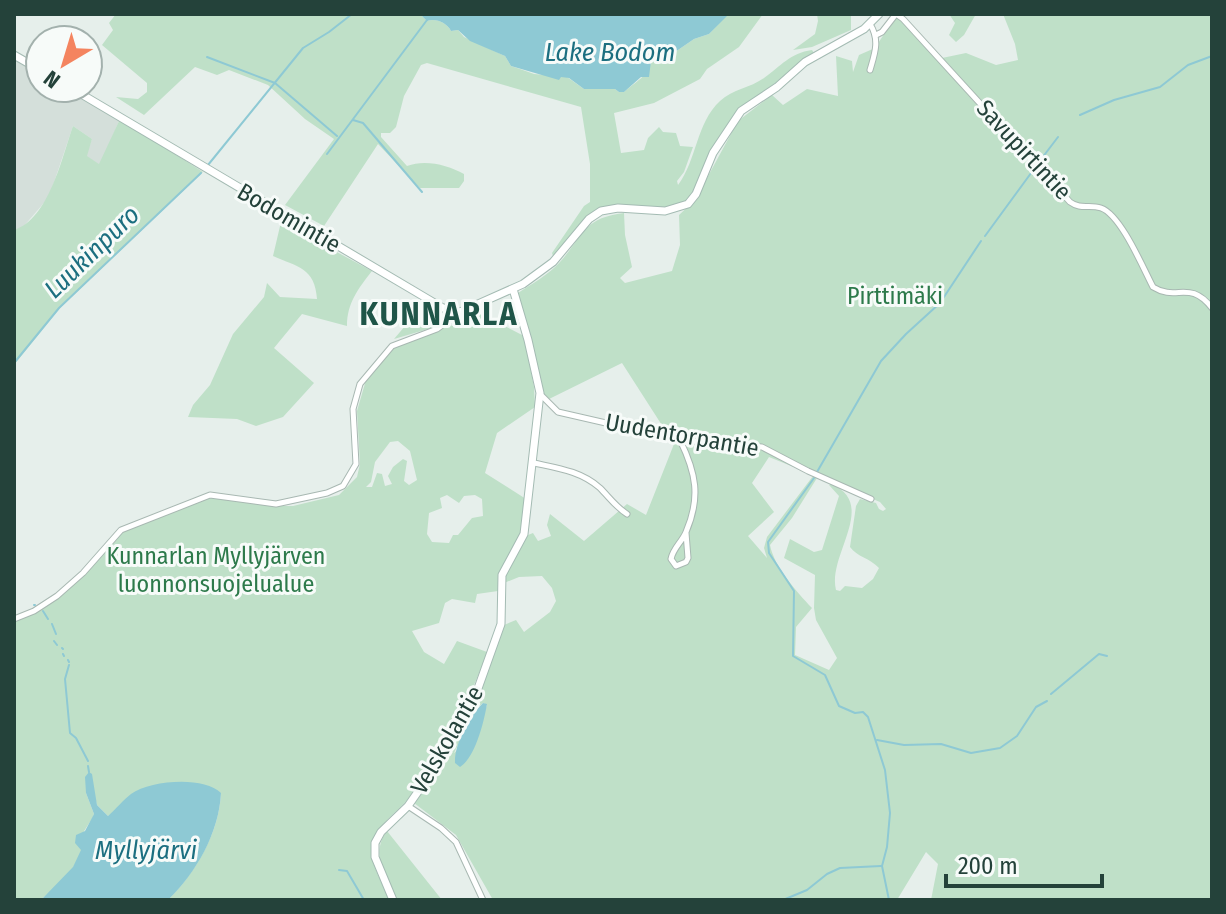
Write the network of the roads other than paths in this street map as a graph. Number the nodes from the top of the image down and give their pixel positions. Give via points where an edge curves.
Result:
1 (879, 14) edge
2 (896, 14) edge
3 (870, 24) junction
4 (876, 35) junction
5 (870, 70) dead end
6 (98, 104) edge
7 (513, 289) junction
8 (1212, 308) edge
9 (460, 312) junction
10 (540, 393) junction
11 (680, 440) junction
12 (534, 463) junction
13 (871, 499) dead end
14 (627, 514) dead end
15 (686, 533) junction
16 (14, 619) edge
17 (408, 806) junction
18 (393, 900) edge
19 (483, 900) edge

1 - 3 main road
2 - 4 street, Savupirtintie
2 - 8 street, Savupirtintie via 1070,202 1109,213 1153,287 1192,292
3 - 4 street
3 - 7 main road via 805,62 741,111 688,204 665,211 601,211 553,262
4 - 5 street
6 - 9 main road, Bodomintie via 443,308
7 - 9 main road
7 - 10 main road, Velskolantie
9 - 16 street via 437,329 398,341 360,384 353,409 356,464 343,486 276,504 210,495 121,530 57,596
10 - 11 street, Uudentorpantie via 558,412
10 - 12 main road, Velskolantie
11 - 13 street, Uudentorpantie via 762,447
11 - 15 street via 697,490
12 - 14 street via 578,474
12 - 17 main road, Velskolantie via 524,534 502,575 501,624 480,684
15 - 15 street via 688,558 676,566 672,552
17 - 18 main road, Velskolantie via 375,843 375,857
17 - 19 street via 456,842

